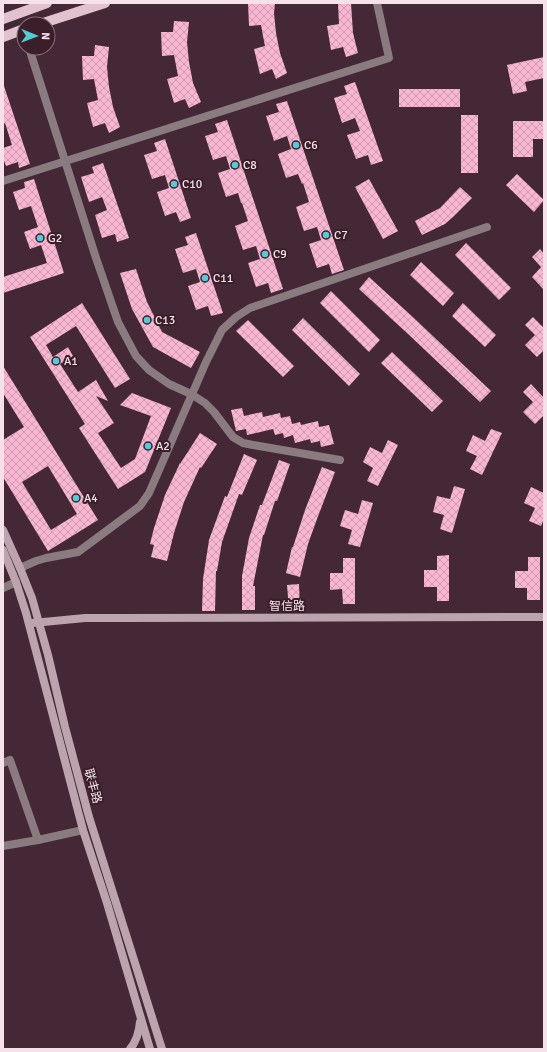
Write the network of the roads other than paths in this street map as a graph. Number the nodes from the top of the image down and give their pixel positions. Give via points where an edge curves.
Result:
1 (47, 3) edge
2 (105, 3) edge
3 (377, 3) edge
4 (3, 19) edge
5 (56, 19) edge
6 (16, 33) edge
7 (3, 37) edge
8 (32, 56) edge
9 (65, 161) junction
10 (3, 181) edge
11 (487, 227) dead end
12 (192, 394) junction
13 (340, 460) dead end
14 (3, 530) edge
15 (3, 550) edge
16 (20, 568) junction
17 (16, 582) junction
18 (3, 588) edge
19 (544, 618) edge
20 (544, 622) edge
21 (39, 625) junction
22 (30, 626) junction
23 (3, 763) edge
24 (83, 830) junction
25 (38, 840) junction
26 (3, 846) edge
27 (139, 1011) junction
28 (162, 1047) edge
29 (130, 1049) edge
30 (150, 1049) edge

1 - 4 main road
2 - 5 main road
3 - 9 street via 389,58
6 - 7 main road
8 - 9 street
9 - 10 street
9 - 12 street via 118,322 136,356 149,370 169,384
11 - 12 street via 250,308 222,330
12 - 13 street via 214,412 233,437 243,443
12 - 16 street via 149,493 140,506 78,552 46,558
14 - 16 main road, 联丰路
15 - 17 main road, 联丰路
16 - 21 main road, 联丰路
17 - 18 street
17 - 22 main road, 联丰路
19 - 21 main road, 智信路 via 85,618
20 - 21 main road, 智信路 via 117,622
21 - 22 main road, 智信路
21 - 28 main road, 联丰路 via 89,817
22 - 24 main road, 联丰路
23 - 25 street via 10,760
24 - 25 street
24 - 27 main road, 联丰路
25 - 26 street
27 - 29 main road via 138,1033
27 - 30 main road, 联丰路

